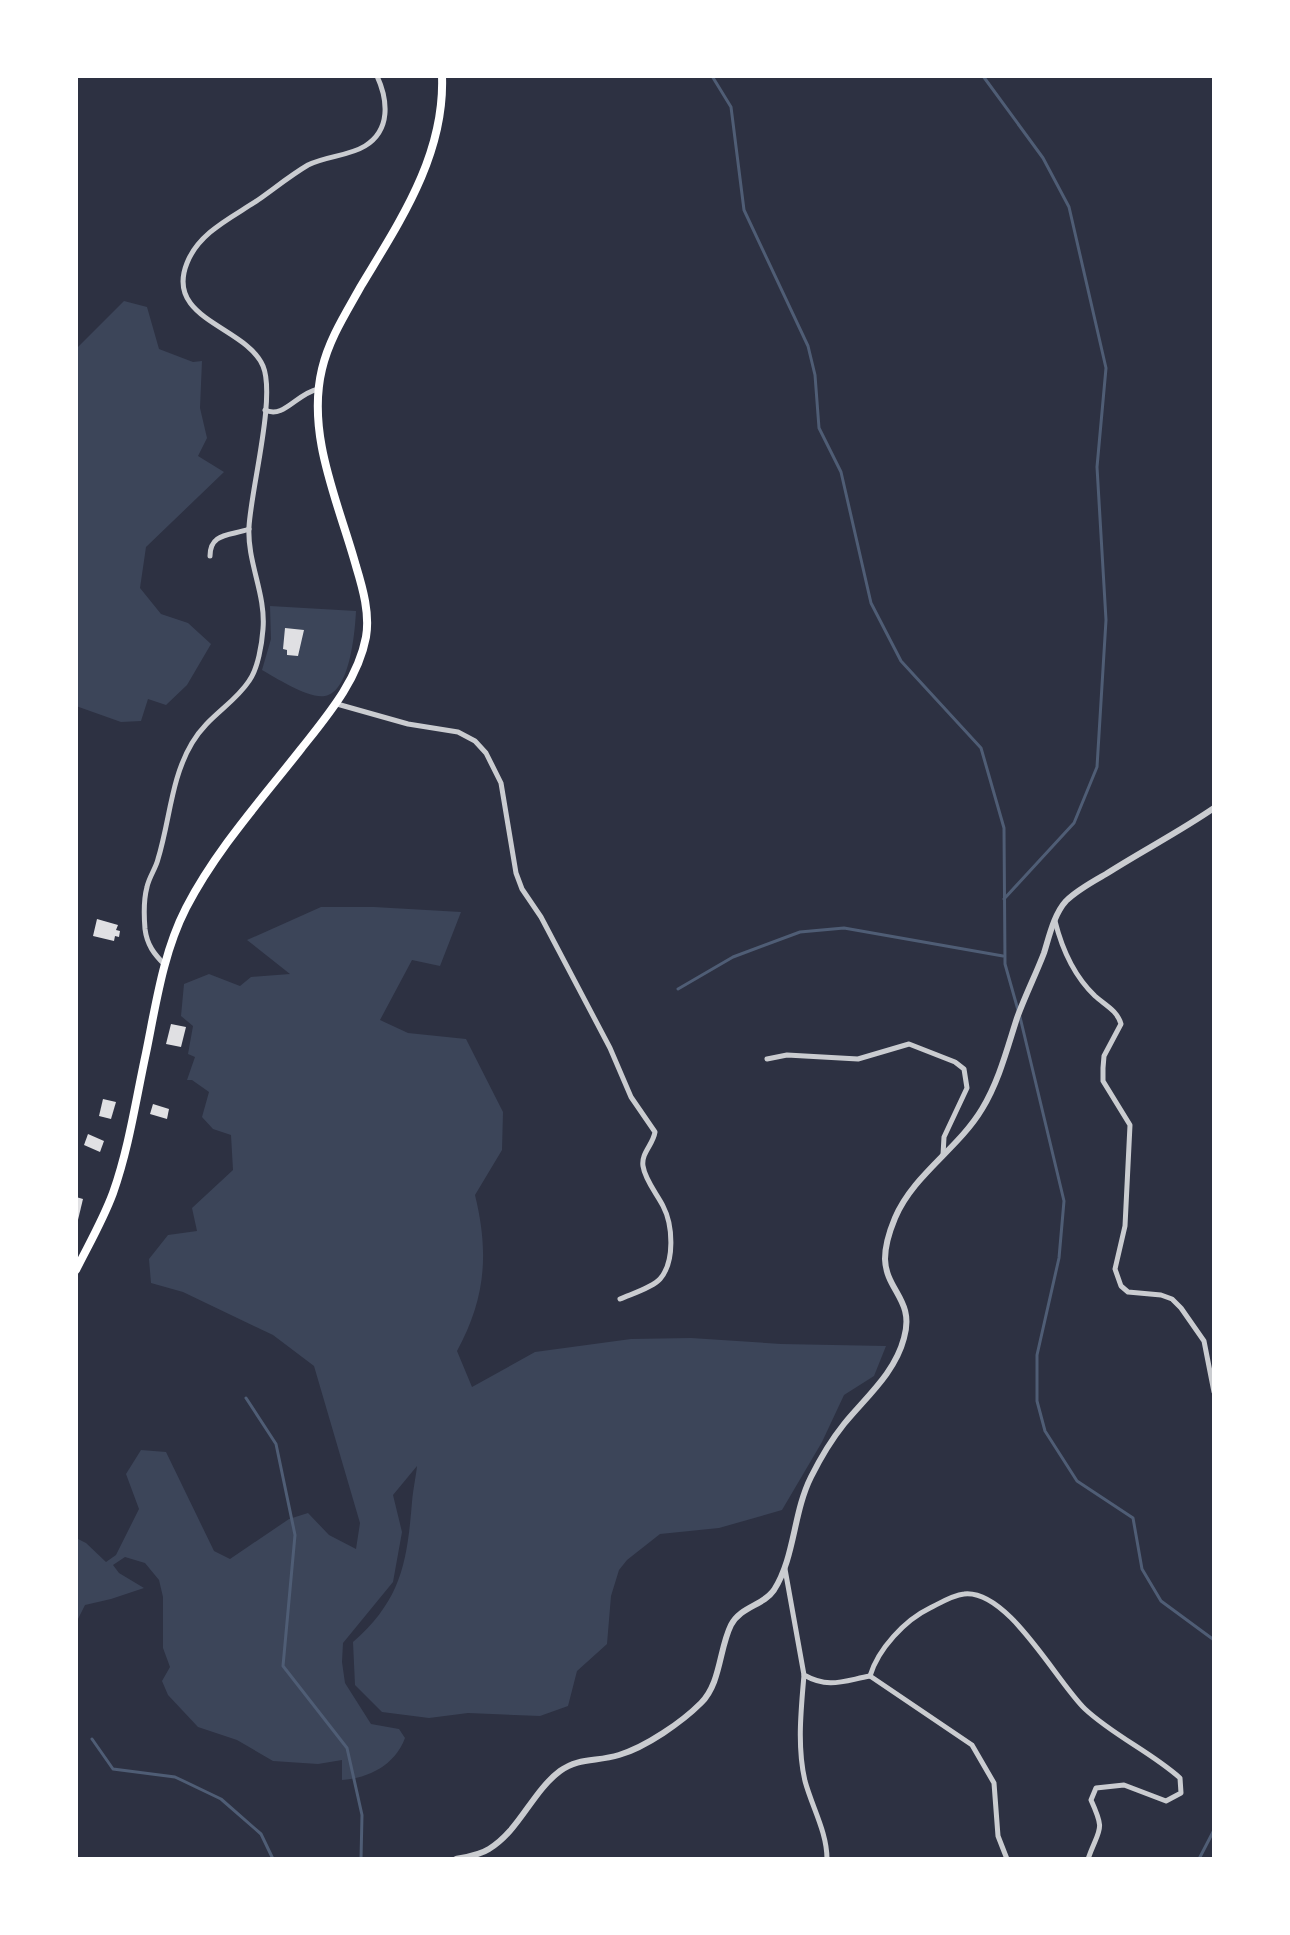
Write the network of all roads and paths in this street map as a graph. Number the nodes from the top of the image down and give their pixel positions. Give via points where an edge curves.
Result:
1 (377, 76) edge
2 (442, 76) edge
3 (318, 389) junction
4 (265, 410) junction
5 (249, 529) junction
6 (210, 556) dead end
7 (337, 704) junction
8 (1214, 808) edge
9 (1055, 921) junction
10 (165, 965) junction
11 (767, 1059) dead end
12 (942, 1156) junction
13 (76, 1270) edge
14 (620, 1299) dead end
15 (1214, 1392) edge
16 (784, 1568) junction
17 (804, 1675) junction
18 (870, 1676) junction
19 (456, 1859) edge
20 (827, 1859) edge
21 (1007, 1859) edge
22 (1088, 1859) edge

1 - 4 street via 386,115 376,136 364,147 309,165 214,229 185,266 183,285 190,303 260,360 266,378
2 - 3 main road via 441,112 429,160 334,334
3 - 4 street via 276,414
3 - 7 main road via 323,453 367,618 362,654
4 - 5 street
5 - 6 street via 218,537
5 - 10 street via 264,628 253,675 191,744 171,796 146,888 150,949
7 - 10 main road via 208,870 183,913
7 - 14 street via 458,732 475,741 494,765 522,889 610,1048 631,1097 655,1132 643,1155 643,1168 666,1210 669,1259 659,1280
8 - 9 street via 1079,890 1063,904
9 - 12 street via 996,1082 982,1111
9 - 15 street via 1063,952 1121,1024 1103,1068 1103,1081 1130,1125 1117,1279 1128,1292 1161,1295 1181,1308 1204,1341
10 - 13 main road via 119,1174
11 - 12 street via 858,1059 909,1044 955,1062 964,1069 967,1088 944,1137
12 - 16 street via 913,1187 888,1238 885,1260 907,1311 903,1343 888,1373 841,1428 811,1477
16 - 17 street
16 - 19 street via 772,1594 740,1612 732,1624 703,1702 651,1741 618,1756 573,1762 556,1774 503,1838 487,1851
17 - 18 street via 828,1685
17 - 20 street via 804,1778
18 - 21 street via 972,1745 994,1783 998,1836
18 - 22 street via 892,1639 920,1613 961,1593 992,1602 1013,1620 1084,1708 1182,1784 1180,1795 1166,1801 1124,1785 1096,1788 1091,1800 1101,1829

